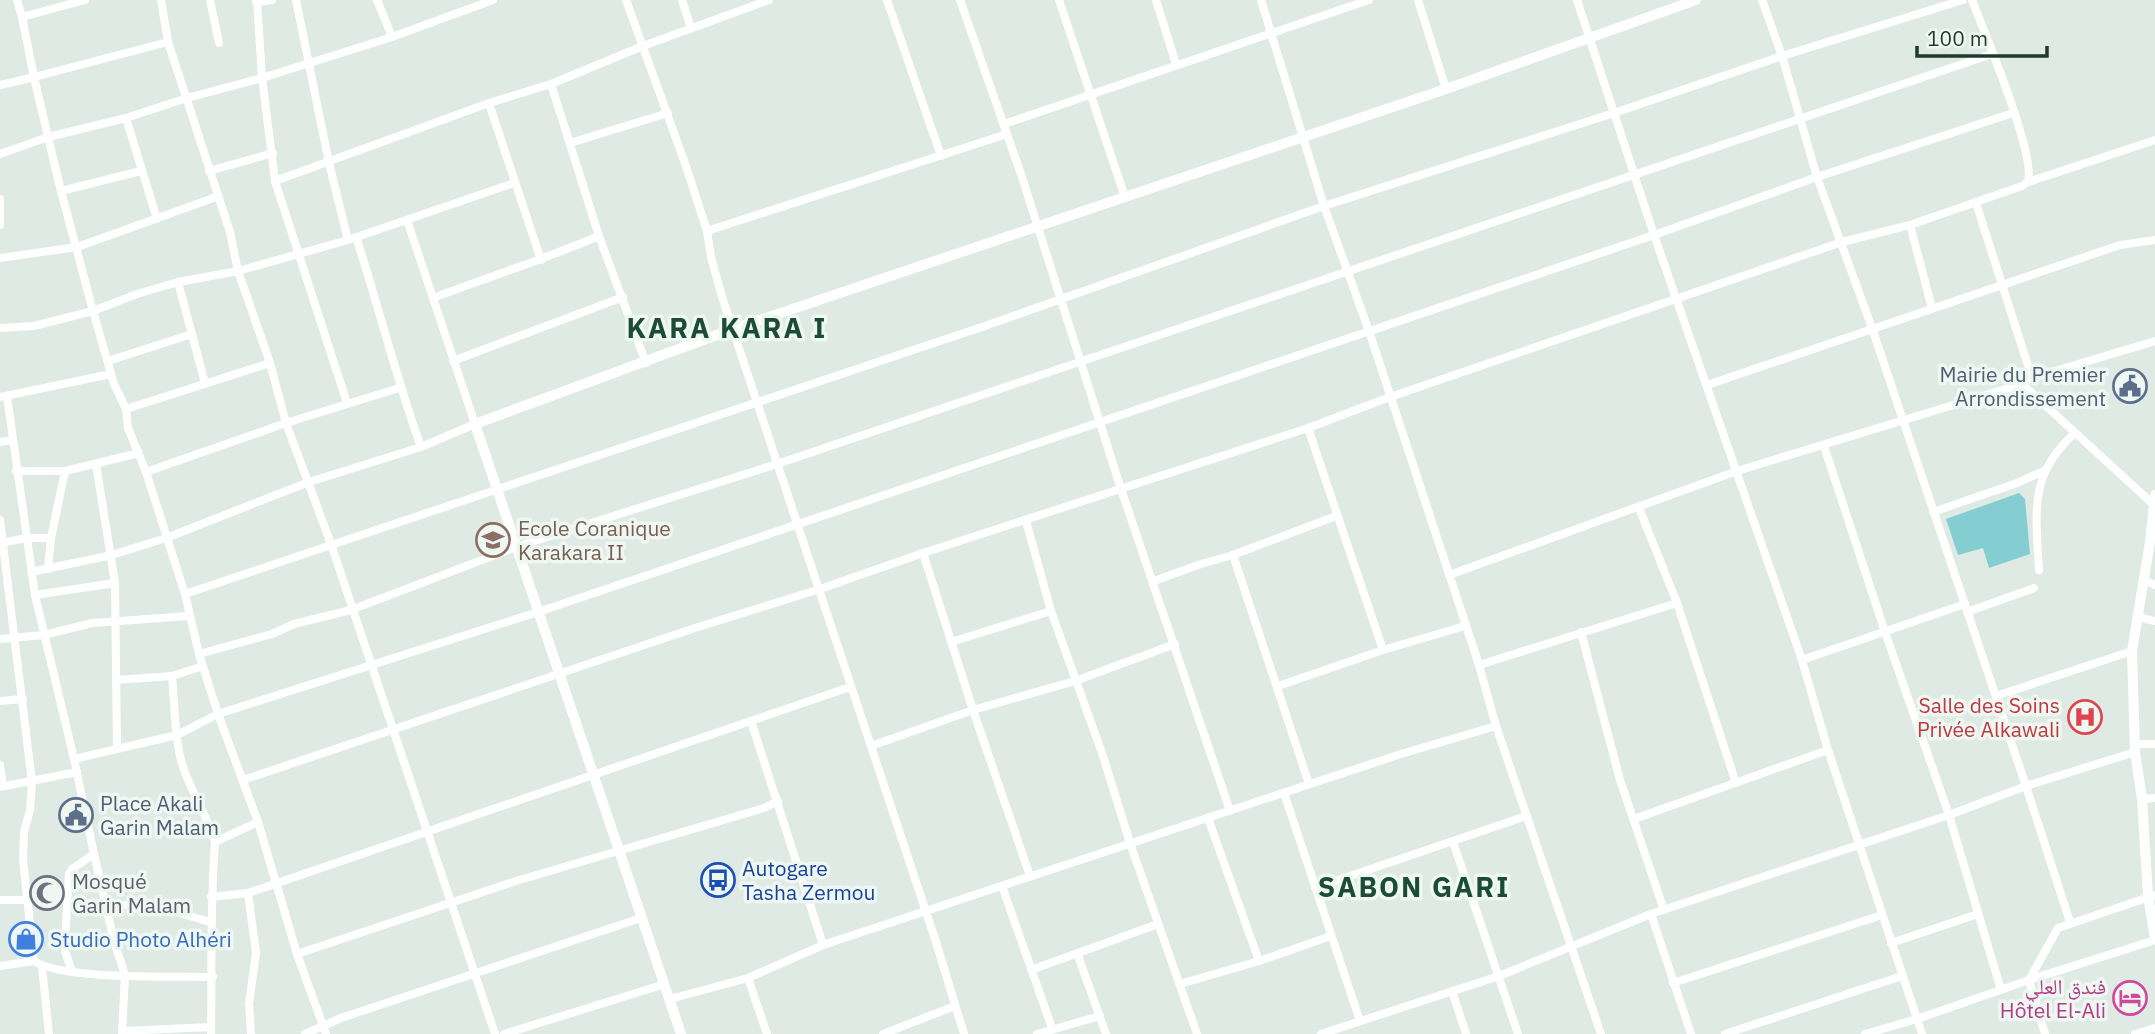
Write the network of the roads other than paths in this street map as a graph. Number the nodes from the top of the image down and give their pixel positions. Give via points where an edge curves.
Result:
1 (17, 0) edge
2 (85, 0) edge
3 (161, 0) edge
4 (210, 0) edge
5 (272, 0) edge
6 (296, 0) edge
7 (377, 0) edge
8 (493, 0) edge
9 (626, 0) edge
10 (682, 0) edge
11 (769, 0) edge
12 (887, 0) edge
13 (960, 0) edge
14 (1059, 0) edge
15 (1156, 0) edge
16 (1261, 0) edge
17 (1369, 0) edge
18 (1418, 0) edge
19 (1577, 0) edge
20 (1696, 0) edge
21 (1762, 0) edge
22 (1964, 0) edge
23 (1972, 0) edge
24 (257, 1) edge
25 (1668, 5) edge
26 (22, 17) junction
27 (691, 28) junction
28 (1272, 34) junction
29 (392, 37) junction
30 (1588, 37) junction
31 (168, 42) junction
32 (219, 43) dead end
33 (643, 46) junction
34 (1992, 54) junction
35 (1782, 57) junction
36 (308, 62) junction
37 (1176, 64) junction
38 (34, 77) junction
39 (262, 78) junction
40 (551, 84) junction
41 (0, 85) edge
42 (1446, 89) junction
43 (1091, 93) junction
44 (187, 98) junction
45 (489, 103) junction
46 (668, 113) junction
47 (1614, 113) junction
48 (2013, 113) junction
49 (126, 118) junction
50 (1799, 120) junction
51 (1004, 124) junction
52 (1007, 134) junction
53 (48, 137) junction
54 (1304, 138) junction
55 (2155, 140) edge
56 (570, 142) junction
57 (273, 153) junction
58 (0, 154) edge
59 (941, 156) junction
60 (329, 163) junction
61 (141, 171) junction
62 (209, 171) junction
63 (1633, 173) junction
64 (1817, 177) junction
65 (275, 181) junction
66 (2028, 182) junction
67 (514, 183) junction
68 (61, 191) junction
69 (219, 197) junction
70 (1125, 197) junction
71 (0, 199) edge
72 (1976, 204) junction
73 (1324, 206) junction
74 (157, 219) junction
75 (407, 220) junction
76 (0, 225) edge
77 (1910, 225) junction
78 (1037, 229) junction
79 (706, 231) junction
80 (1654, 235) junction
81 (599, 236) junction
82 (352, 239) junction
83 (2155, 240) edge
84 (1842, 242) junction
85 (77, 247) junction
86 (297, 255) junction
87 (0, 258) edge
88 (541, 260) junction
89 (1349, 270) junction
90 (238, 271) junction
91 (178, 282) junction
92 (2004, 283) junction
93 (623, 297) junction
94 (433, 298) junction
95 (1676, 299) junction
96 (1060, 300) junction
97 (1932, 308) junction
98 (93, 311) junction
99 (0, 328) edge
100 (1872, 328) junction
101 (733, 330) junction
102 (1369, 331) junction
103 (192, 334) junction
104 (2155, 341) edge
105 (108, 360) junction
106 (453, 361) junction
107 (1080, 361) junction
108 (270, 363) junction
109 (646, 363) junction
110 (111, 374) junction
111 (2032, 378) junction
112 (205, 383) junction
113 (2022, 384) junction
114 (1707, 385) junction
115 (399, 388) junction
116 (3, 397) edge
117 (1390, 397) junction
118 (757, 401) junction
119 (347, 403) junction
120 (126, 409) junction
121 (1902, 421) junction
122 (286, 423) junction
123 (1101, 423) junction
124 (475, 424) junction
125 (1308, 428) junction
126 (2075, 433) junction
127 (13, 440) junction
128 (0, 442) edge
129 (1824, 446) junction
130 (421, 447) junction
131 (139, 453) junction
132 (96, 464) junction
133 (777, 464) junction
134 (16, 471) junction
135 (65, 471) junction
136 (1737, 471) junction
137 (2044, 471) junction
138 (146, 472) junction
139 (309, 482) junction
140 (1121, 489) junction
141 (499, 490) junction
142 (2154, 499) edge
143 (1639, 508) junction
144 (1933, 512) junction
145 (1336, 516) junction
146 (0, 520) edge
147 (1026, 521) junction
148 (797, 524) junction
149 (27, 538) junction
150 (51, 538) junction
151 (166, 538) junction
152 (2152, 542) edge
153 (1, 543) edge
154 (331, 544) junction
155 (516, 547) junction
156 (923, 553) junction
157 (112, 555) junction
158 (1233, 555) junction
159 (48, 569) junction
160 (2039, 570) dead end
161 (32, 572) junction
162 (1449, 575) junction
163 (2144, 580) junction
164 (1154, 581) junction
165 (115, 583) junction
166 (2155, 585) edge
167 (2034, 588) dead end
168 (820, 589) junction
169 (185, 594) junction
170 (35, 595) junction
171 (0, 597) edge
172 (10, 597) junction
173 (1677, 603) junction
174 (1966, 608) junction
175 (351, 610) junction
176 (1051, 611) junction
177 (538, 612) junction
178 (189, 617) junction
179 (2138, 617) junction
180 (117, 621) junction
181 (2155, 621) edge
182 (1465, 626) junction
183 (1581, 632) junction
184 (1885, 632) junction
185 (44, 635) junction
186 (15, 638) junction
187 (0, 639) edge
188 (951, 642) junction
189 (1175, 644) junction
190 (1383, 650) junction
191 (2132, 650) junction
192 (199, 654) junction
193 (1802, 660) junction
194 (370, 665) junction
195 (1479, 665) junction
196 (203, 666) junction
197 (558, 674) junction
198 (172, 676) junction
199 (116, 680) junction
200 (1075, 681) junction
201 (1278, 686) junction
202 (850, 687) junction
203 (1996, 696) junction
204 (23, 699) junction
205 (0, 701) edge
206 (973, 710) junction
207 (218, 714) junction
208 (751, 721) junction
209 (1496, 726) junction
210 (392, 729) junction
211 (177, 735) junction
212 (2155, 744) edge
213 (872, 746) junction
214 (117, 748) junction
215 (2135, 748) junction
216 (1828, 750) junction
217 (74, 759) junction
218 (0, 765) edge
219 (77, 772) junction
220 (592, 775) junction
221 (243, 780) junction
222 (32, 782) junction
223 (1735, 783) junction
224 (1309, 784) junction
225 (2026, 786) junction
226 (2, 787) edge
227 (1284, 793) junction
228 (2155, 798) edge
229 (2142, 799) junction
230 (778, 801) junction
231 (1230, 811) junction
232 (1949, 815) junction
233 (1526, 816) junction
234 (1208, 818) junction
235 (1634, 819) junction
236 (258, 822) junction
237 (427, 834) junction
238 (215, 842) junction
239 (1453, 842) junction
240 (1130, 843) junction
241 (1859, 845) junction
242 (619, 850) junction
243 (94, 854) junction
244 (1030, 876) junction
245 (274, 884) junction
246 (1002, 886) junction
247 (1315, 887) junction
248 (248, 893) junction
249 (2151, 896) edge
250 (211, 897) junction
251 (0, 900) edge
252 (27, 900) junction
253 (452, 903) junction
254 (105, 904) junction
255 (68, 905) junction
256 (1664, 910) junction
257 (926, 911) junction
258 (1651, 914) junction
259 (1978, 914) junction
260 (1882, 915) junction
261 (641, 918) junction
262 (210, 922) junction
263 (2070, 922) junction
264 (1158, 924) junction
265 (1331, 936) junction
266 (2155, 939) edge
267 (1891, 943) junction
268 (823, 945) junction
269 (1571, 945) junction
270 (1077, 953) junction
271 (297, 954) junction
272 (34, 961) junction
273 (1259, 961) junction
274 (0, 966) edge
275 (42, 967) junction
276 (1031, 970) junction
277 (72, 972) junction
278 (475, 972) junction
279 (125, 975) junction
280 (1499, 976) junction
281 (1902, 976) junction
282 (213, 977) junction
283 (748, 978) junction
284 (2029, 979) junction
285 (1673, 983) junction
286 (665, 984) junction
287 (1181, 984) junction
288 (2001, 990) junction
289 (1452, 991) junction
290 (670, 999) junction
291 (955, 1006) junction
292 (1100, 1016) junction
293 (1917, 1019) junction
294 (1360, 1021) junction
295 (1052, 1028) junction
296 (2155, 1028) edge
297 (325, 1030) edge
298 (211, 1031) edge
299 (122, 1033) edge
300 (49, 1034) edge
301 (251, 1034) edge
302 (305, 1034) edge
303 (495, 1034) edge
304 (504, 1034) edge
305 (681, 1034) edge
306 (767, 1034) edge
307 (883, 1034) edge
308 (964, 1034) edge
309 (1037, 1034) edge
310 (1106, 1034) edge
311 (1197, 1034) edge
312 (1321, 1034) edge
313 (1466, 1034) edge
314 (1518, 1034) edge
315 (1601, 1034) edge
316 (1691, 1034) edge
317 (1725, 1034) edge
318 (1865, 1034) edge
319 (1922, 1034) edge
320 (2045, 1034) edge
321 (2135, 1034) edge

1 - 26 street
2 - 26 street
3 - 31 street
4 - 32 street
5 - 24 street
6 - 36 street
7 - 29 street
8 - 29 street
9 - 33 street
10 - 27 street
11 - 27 street
12 - 59 street
13 - 51 street
14 - 43 street
15 - 37 street
16 - 28 street
17 - 28 street
18 - 42 street
19 - 30 street
20 - 25 street
21 - 35 street
22 - 35 street
23 - 34 street
24 - 39 street
25 - 30 street
26 - 38 street
27 - 33 street
28 - 37 street
28 - 54 street
29 - 36 street
30 - 42 street
30 - 47 street
31 - 38 street
31 - 44 street
33 - 40 street
33 - 46 street
34 - 48 street
34 - 50 street
35 - 47 street
35 - 50 street
36 - 39 street
36 - 60 street
37 - 43 street
38 - 41 street
38 - 53 street
39 - 44 street
39 - 57 street
40 - 45 street
40 - 56 street
42 - 54 street
43 - 51 street
43 - 70 street
44 - 49 street
44 - 62 street
45 - 60 street
45 - 67 street
46 - 56 street
46 - 79 street
47 - 63 street
47 - 73 street
48 - 64 street
48 - 66 street via 2029,164
49 - 53 street
49 - 61 street
50 - 63 street
50 - 64 street
51 - 52 street
52 - 59 street
52 - 78 street
53 - 58 street
53 - 68 street
54 - 70 street
54 - 73 street
55 - 66 street
56 - 81 street
57 - 62 street
57 - 65 street
59 - 79 street
60 - 65 street
60 - 82 street
61 - 68 street
61 - 74 street
62 - 69 street
63 - 80 street
63 - 89 street
64 - 80 street
64 - 84 street
65 - 86 street
66 - 72 street
67 - 75 street
67 - 88 street
68 - 85 street
69 - 74 street
69 - 90 street
70 - 78 street
71 - 76 street
72 - 77 street
72 - 92 street
73 - 89 street
73 - 96 street
74 - 85 street
75 - 82 street
75 - 94 street
77 - 84 street
77 - 97 street
78 - 96 street
78 - 101 street
79 - 101 street
80 - 95 street
80 - 102 street
81 - 88 street
81 - 93 street
82 - 86 street
82 - 115 street via 378,303
83 - 92 street via 2120,244
84 - 95 street
84 - 100 street
85 - 87 street
85 - 98 street
86 - 90 street
86 - 119 street
88 - 94 street
89 - 102 street
89 - 107 street
90 - 91 street
90 - 108 street
91 - 98 street
91 - 103 street
92 - 97 street
92 - 111 street
93 - 106 street
93 - 109 street
94 - 106 street
95 - 114 street
95 - 117 street
96 - 107 street
96 - 118 street
97 - 100 street
98 - 99 street via 34,326
98 - 105 street
100 - 114 street
100 - 121 street
101 - 109 street
101 - 118 street
102 - 117 street
102 - 123 street
103 - 105 street
103 - 112 street
104 - 111 street
105 - 110 street
106 - 124 street
107 - 123 street
107 - 133 street
108 - 112 street
108 - 122 street
109 - 124 street
110 - 116 street
110 - 120 street
111 - 113 street
112 - 120 street
113 - 121 street
113 - 126 street
114 - 136 street
115 - 119 street
115 - 130 street
116 - 127 street
117 - 125 street
117 - 162 street
118 - 133 street
118 - 141 street
119 - 122 street
120 - 131 street
121 - 129 street
121 - 144 street
122 - 138 street
122 - 139 street
123 - 140 street
123 - 148 street
124 - 130 street
124 - 141 street
125 - 140 street
125 - 145 street
126 - 137 street
126 - 142 street
127 - 128 street
127 - 134 street
129 - 136 street
129 - 184 street
130 - 139 street
131 - 132 street
131 - 138 street
132 - 135 street
132 - 157 street
133 - 148 street
133 - 155 street
134 - 135 street
134 - 149 street
135 - 150 street
136 - 143 street
136 - 193 street
137 - 144 street
137 - 160 street via 2038,487
138 - 151 street
139 - 151 street
139 - 154 street
140 - 147 street
140 - 164 street
141 - 154 street
141 - 155 street
142 - 152 street
143 - 162 street
143 - 173 street
144 - 174 street
145 - 158 street
145 - 190 street
146 - 153 street
147 - 156 street
147 - 176 street
148 - 168 street
148 - 177 street
149 - 150 street
149 - 153 street
149 - 161 street
150 - 159 street
151 - 157 street
151 - 169 street
152 - 163 street
153 - 172 street
154 - 169 street
154 - 175 street
155 - 175 street
155 - 177 street
156 - 168 street
156 - 188 street
157 - 159 street
157 - 165 street
158 - 164 street
158 - 201 street
159 - 161 street
161 - 170 street
162 - 182 street
163 - 166 street
163 - 179 street
164 - 189 street
165 - 170 street
165 - 180 street
167 - 174 street
168 - 197 street
168 - 202 street
169 - 178 street
170 - 185 street
171 - 172 street
172 - 186 street
173 - 183 street
173 - 223 street
174 - 184 street
174 - 203 street
175 - 192 street
175 - 194 street
176 - 188 street
176 - 200 street
177 - 194 street
177 - 197 street
178 - 180 street
178 - 192 street
179 - 181 street
179 - 191 street
180 - 185 street
180 - 199 street
182 - 190 street
182 - 195 street
183 - 195 street
183 - 235 street
184 - 193 street
184 - 232 street
185 - 186 street
185 - 217 street
186 - 187 street
186 - 204 street
188 - 206 street
189 - 200 street
189 - 231 street
190 - 201 street
191 - 203 street
191 - 215 street
192 - 196 street
193 - 216 street
194 - 207 street
194 - 210 street
195 - 209 street
196 - 198 street
196 - 207 street
197 - 210 street
197 - 220 street
198 - 199 street
198 - 211 street
199 - 214 street
200 - 206 street
200 - 240 street
201 - 224 street
202 - 208 street
202 - 213 street
203 - 225 street
204 - 205 street
204 - 222 street
206 - 213 street
206 - 244 street
207 - 211 street
207 - 221 street
208 - 220 street
208 - 230 street
209 - 224 street
209 - 233 street
210 - 221 street
210 - 237 street
211 - 214 street
211 - 238 street via 182,765
212 - 215 street
213 - 257 street
214 - 217 street
215 - 225 street
215 - 229 street
216 - 223 street
216 - 241 street
217 - 219 street
218 - 226 street
219 - 222 street
219 - 243 street
220 - 237 street
220 - 242 street
221 - 236 street
222 - 226 street
222 - 252 street via 24,832
223 - 235 street
224 - 227 street
225 - 232 street
225 - 263 street
227 - 231 street
227 - 247 street
228 - 229 street
229 - 249 street
230 - 242 street
230 - 268 street
231 - 234 street
232 - 241 street
232 - 259 street
233 - 239 street
233 - 269 street
234 - 240 street
234 - 273 street
235 - 256 street
236 - 238 street
236 - 245 street
237 - 245 street
237 - 253 street
238 - 250 street
239 - 247 street
239 - 280 street
240 - 244 street
240 - 264 street
241 - 256 street
241 - 260 street
242 - 253 street
242 - 261 street
243 - 254 street
243 - 255 street via 70,871
244 - 246 street
245 - 248 street
245 - 271 street
246 - 257 street
246 - 276 street
247 - 265 street
248 - 250 street
248 - 301 street via 256,953 249,1004
249 - 263 street
249 - 266 street
250 - 262 street
251 - 252 street
252 - 272 street
253 - 271 street
253 - 278 street
254 - 255 street
254 - 262 street via 166,909
254 - 279 street
255 - 277 street via 65,951
256 - 258 street
257 - 268 street
257 - 291 street
258 - 269 street
258 - 285 street
259 - 267 street
259 - 288 street
260 - 267 street
260 - 285 street
261 - 278 street
261 - 286 street
262 - 282 street
263 - 284 street via 2057,928
264 - 270 street
264 - 287 street
265 - 273 street
265 - 294 street
266 - 284 street
267 - 281 street
268 - 283 street
269 - 280 street
269 - 315 street
270 - 276 street
270 - 292 street
271 - 297 street
272 - 274 street
272 - 275 street
273 - 287 street
275 - 277 street
275 - 300 street
276 - 295 street
277 - 279 street
278 - 297 street
278 - 303 street
279 - 282 street
279 - 299 street
280 - 289 street
280 - 314 street
281 - 293 street
281 - 317 street
282 - 298 street
283 - 290 street
283 - 306 street
284 - 288 street
284 - 320 street
285 - 316 street
286 - 290 street
286 - 304 street
287 - 311 street
288 - 293 street
289 - 294 street
289 - 313 street
290 - 305 street
291 - 307 street
291 - 308 street
292 - 295 street
292 - 310 street
293 - 318 street
293 - 319 street
294 - 312 street
295 - 309 street
296 - 321 street
297 - 302 street
298 - 299 street

